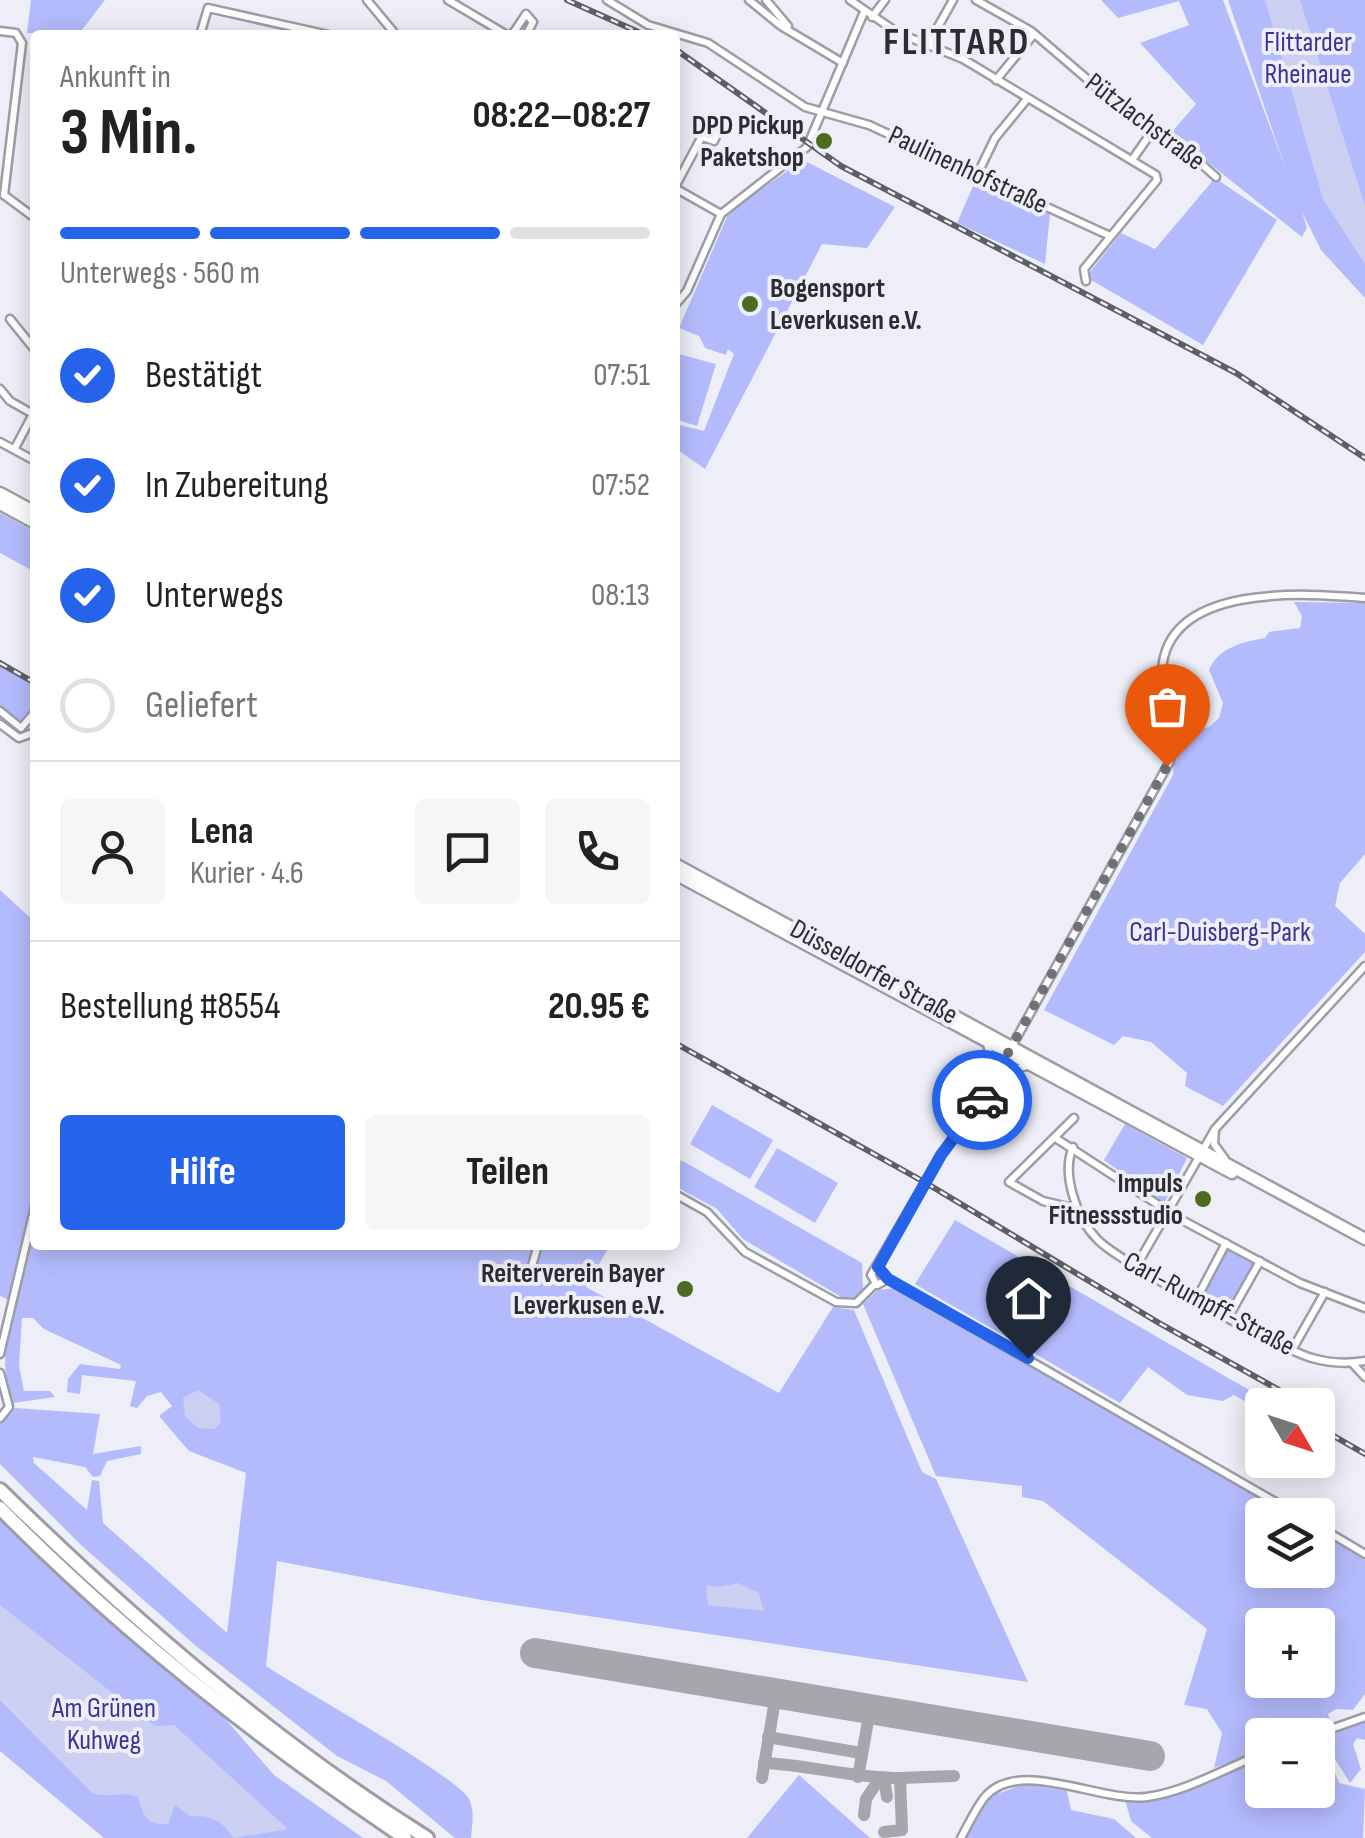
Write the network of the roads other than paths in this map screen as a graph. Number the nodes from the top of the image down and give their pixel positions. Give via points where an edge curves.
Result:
1 (368, 0) edge
2 (448, 0) edge
3 (606, 0) edge
4 (749, 0) edge
5 (766, 0) edge
6 (850, 0) edge
7 (884, 0) edge
8 (953, 0) edge
9 (976, 0) edge
10 (619, 3) edge
11 (868, 15) junction
12 (201, 30) edge
13 (307, 30) edge
14 (392, 30) edge
15 (500, 30) edge
16 (513, 30) edge
17 (529, 30) edge
18 (666, 30) edge
19 (0, 31) edge
20 (680, 34) edge
21 (796, 34) junction
22 (1034, 34) junction
23 (930, 41) dead end
24 (843, 63) junction
25 (996, 80) junction
26 (1027, 99) junction
27 (822, 113) junction
28 (1151, 133) junction
29 (702, 137) dead end
30 (1132, 160) junction
31 (978, 174) junction
32 (1216, 176) dead end
33 (680, 179) edge
34 (680, 191) edge
35 (2, 193) edge
36 (30, 214) edge
37 (721, 214) junction
38 (1110, 236) junction
39 (1086, 281) dead end
40 (680, 300) edge
41 (10, 319) dead end
42 (30, 344) edge
43 (0, 389) edge
44 (30, 410) edge
45 (30, 420) edge
46 (0, 442) edge
47 (15, 448) junction
48 (30, 458) edge
49 (0, 493) edge
50 (0, 504) edge
51 (30, 509) edge
52 (30, 520) edge
53 (1365, 598) edge
54 (0, 711) edge
55 (30, 717) edge
56 (0, 724) edge
57 (30, 734) edge
58 (680, 867) edge
59 (680, 876) edge
60 (776, 923) junction
61 (1365, 966) edge
62 (1020, 1030) junction
63 (987, 1044) junction
64 (1009, 1051) junction
65 (1030, 1062) junction
66 (996, 1075) junction
67 (1074, 1118) dead end
68 (1215, 1129) junction
69 (1178, 1138) junction
70 (1057, 1139) junction
71 (1073, 1146) junction
72 (1198, 1153) junction
73 (1229, 1164) junction
74 (680, 1197) edge
75 (1168, 1208) junction
76 (1077, 1209) junction
77 (30, 1227) edge
78 (1365, 1242) edge
79 (1226, 1243) junction
80 (537, 1250) edge
81 (1260, 1261) junction
82 (1136, 1265) junction
83 (878, 1267) junction
84 (529, 1276) dead end
85 (888, 1279) junction
86 (875, 1284) junction
87 (1325, 1292) junction
88 (1197, 1298) junction
89 (1365, 1308) edge
90 (1230, 1316) junction
91 (1292, 1350) junction
92 (0, 1354) edge
93 (1365, 1361) edge
94 (1352, 1363) junction
95 (0, 1373) edge
96 (1365, 1376) edge
97 (0, 1418) edge
98 (0, 1490) edge
99 (1268, 1498) edge
100 (0, 1508) edge
101 (1335, 1536) edge
102 (1365, 1554) edge
103 (1365, 1717) edge
104 (1335, 1728) edge
105 (1245, 1761) edge
106 (405, 1838) edge
107 (427, 1838) edge
108 (961, 1838) edge

1 - 14 street
2 - 15 street
3 - 10 street, Paulinenhofstraße
4 - 21 street
5 - 21 street
6 - 11 street
7 - 11 street
8 - 23 street
9 - 22 street, Pützlachstraße
10 - 18 street, Paulinenhofstraße
11 - 24 street
11 - 25 street
12 - 13 street via 208,8
16 - 17 street via 526,14 533,22
19 - 35 street via 16,33 22,43
20 - 27 street, Paulinenhofstraße via 708,42
21 - 24 street
22 - 25 street
22 - 28 street, Pützlachstraße
24 - 27 street
25 - 26 street
26 - 30 street
26 - 31 street via 995,138
27 - 31 street, Paulinenhofstraße via 869,124
27 - 37 street via 810,142
28 - 30 street
28 - 32 street, Pützlachstraße
29 - 33 street
30 - 38 street via 1157,177
31 - 38 street, Paulinenhofstraße
34 - 37 street
35 - 36 street
37 - 40 street
38 - 39 street via 1084,269
41 - 42 street
43 - 44 street
45 - 47 street
46 - 47 street
47 - 48 street
49 - 51 main road
50 - 52 main road
53 - 62 street via 1240,599 1204,612 1178,632 1162,670 1174,730 1170,761
54 - 55 street via 20,728
56 - 57 street via 19,738
58 - 60 main road, Düsseldorfer Straße
59 - 60 main road, Düsseldorfer Straße
60 - 63 main road, Düsseldorfer Straße
60 - 64 main road, Düsseldorfer Straße
61 - 68 street
62 - 64 street
62 - 65 street
63 - 64 main road, Düsseldorfer Straße
63 - 66 street
64 - 65 main road, Düsseldorfer Straße
64 - 66 street
65 - 66 street
65 - 69 main road, Düsseldorfer Straße
65 - 72 main road, Düsseldorfer Straße
66 - 83 street
67 - 70 street
68 - 69 street via 1198,1140
68 - 72 street
68 - 73 street via 1214,1144
69 - 72 main road, Düsseldorfer Straße
70 - 71 street
70 - 76 street via 1009,1182 1043,1202
71 - 75 street
71 - 76 street
72 - 73 main road
72 - 75 street
72 - 78 main road
73 - 78 main road
74 - 86 street via 707,1212 745,1252 836,1302 856,1303
75 - 79 street
75 - 82 street
76 - 82 street, Carl-Rumpff-Straße via 1100,1243
77 - 92 street
79 - 81 street
79 - 88 street
80 - 84 street
81 - 87 street
81 - 90 street
82 - 88 street, Carl-Rumpff-Straße
83 - 85 street
83 - 86 street via 871,1275
85 - 86 street
85 - 99 street
87 - 89 street
87 - 91 street
88 - 90 street, Carl-Rumpff-Straße
90 - 91 street, Carl-Rumpff-Straße
91 - 94 street, Carl-Rumpff-Straße
93 - 94 street, Carl-Rumpff-Straße
94 - 96 street
95 - 97 street via 9,1407
98 - 107 highway via 113,1597 277,1733
100 - 106 highway via 102,1605 240,1718
101 - 102 street
103 - 104 street
105 - 108 street via 1131,1798 1009,1781 983,1799

